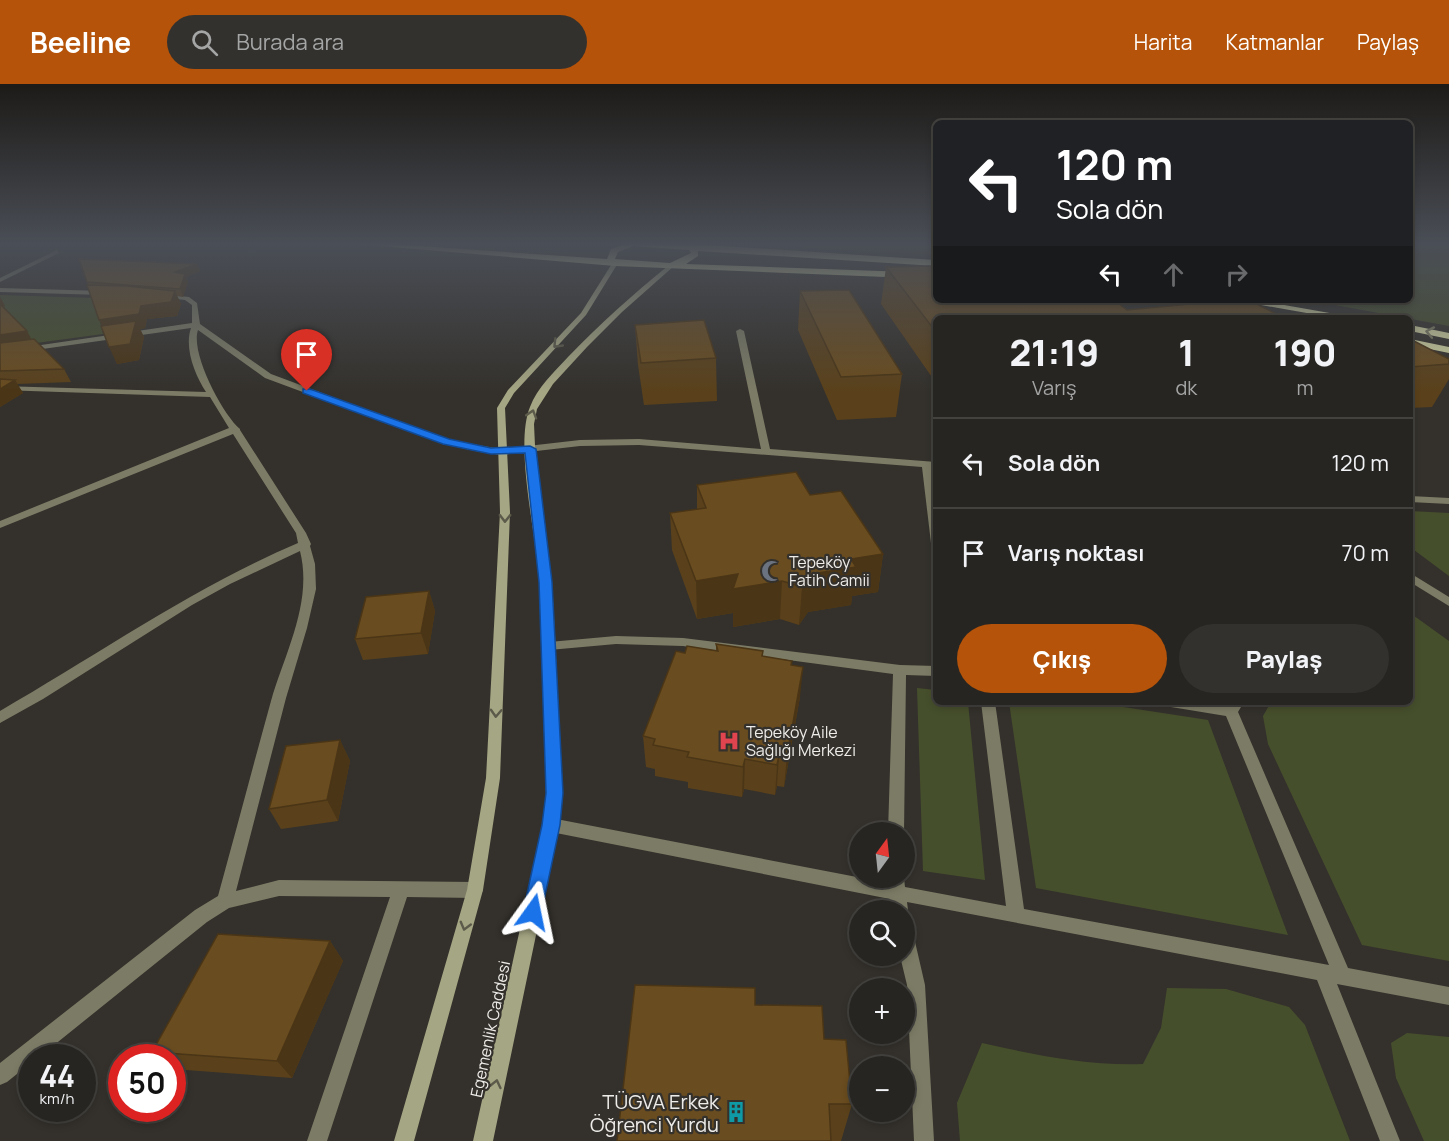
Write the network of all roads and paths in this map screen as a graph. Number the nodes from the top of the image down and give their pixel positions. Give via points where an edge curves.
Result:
1 (94, 293) edge
2 (597, 293) edge
3 (638, 293) edge
4 (113, 294) edge
5 (155, 296) edge
6 (1179, 303) edge
7 (1257, 303) edge
8 (1217, 309) edge
9 (1334, 315) edge
10 (196, 325) junction
11 (1413, 329) edge
12 (740, 331) dead end
13 (1449, 336) edge
14 (1413, 343) edge
15 (1449, 350) edge
16 (0, 353) edge
17 (0, 388) edge
18 (212, 395) junction
19 (236, 429) junction
20 (530, 449) junction
21 (501, 452) junction
22 (766, 452) junction
23 (932, 465) edge
24 (933, 484) edge
25 (1413, 498) edge
26 (1449, 501) edge
27 (0, 525) edge
28 (306, 544) junction
29 (1413, 579) edge
30 (1449, 602) edge
31 (549, 646) junction
32 (900, 670) junction
33 (933, 671) edge
34 (988, 705) edge
35 (1209, 705) edge
36 (1234, 707) edge
37 (0, 718) edge
38 (897, 822) edge
39 (551, 825) junction
40 (849, 877) edge
41 (907, 888) edge
42 (400, 889) junction
43 (475, 890) junction
44 (225, 901) junction
45 (1016, 916) junction
46 (912, 966) edge
47 (1333, 976) junction
48 (1449, 996) edge
49 (0, 1076) edge
50 (316, 1141) edge
51 (404, 1141) edge
52 (483, 1141) edge
53 (924, 1141) edge
54 (1390, 1141) edge

1 - 4 street
2 -> 21 main road via 584,314 504,401 500,417
20 -> 3 main road, Egemenlik Caddesi via 529,419 551,381
5 - 10 street via 192,301
6 - 8 highway
7 - 9 highway
10 - 16 street
10 - 18 street via 192,347
10 - 21 street via 268,376 446,442
13 -> 11 highway
12 - 22 street
14 - 15 highway
17 - 18 street
18 - 19 street
19 - 27 street
19 - 28 street
20 - 21 street
20 - 22 street via 615,441
20 - 31 main road, Egemenlik Caddesi via 546,582
21 -> 43 main road via 505,512 493,778
22 - 23 street
23 - 24 street
25 - 26 street
28 - 37 street via 267,559 187,602
28 - 44 street via 310,589
29 - 30 street
31 - 32 street via 616,639 674,641
31 - 39 main road, Egemenlik Caddesi via 554,793
32 - 33 street
32 - 38 street
34 - 45 street
35 - 36 street
36 - 47 street
39 - 40 street
52 -> 39 main road, Egemenlik Caddesi
41 - 45 street
42 - 43 street
42 - 44 street via 279,888
42 - 50 street
43 -> 51 main road
44 - 49 street
45 - 47 street
46 - 53 street via 916,985
47 - 48 street
47 - 54 street

